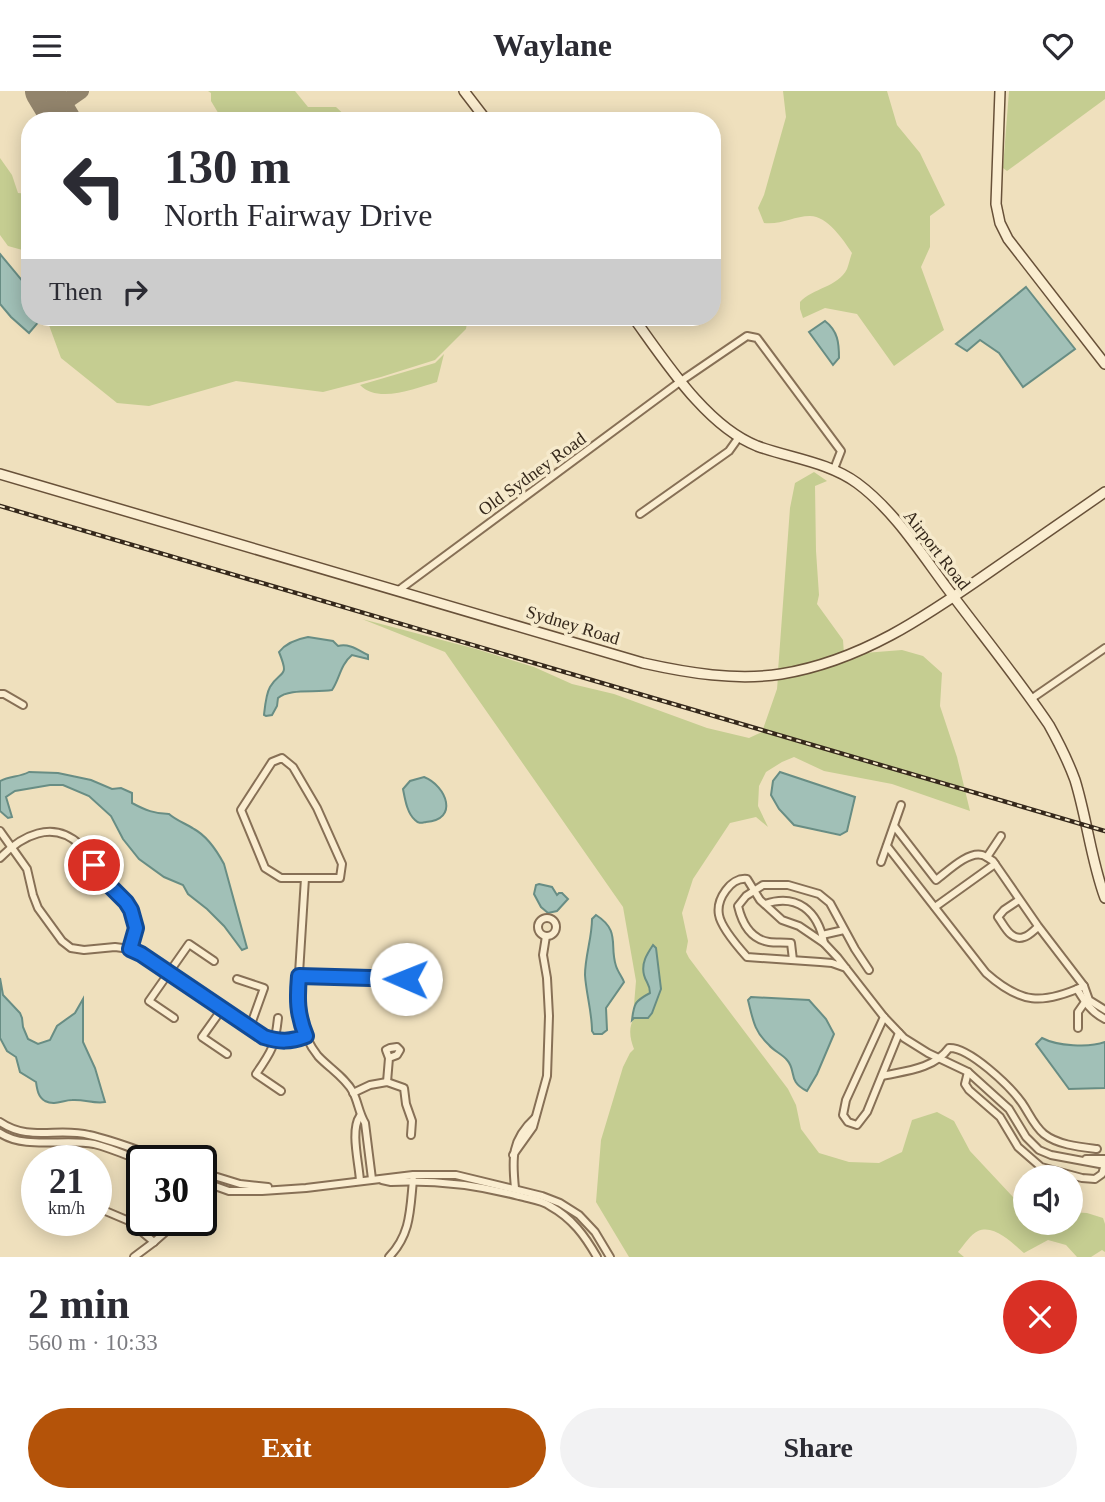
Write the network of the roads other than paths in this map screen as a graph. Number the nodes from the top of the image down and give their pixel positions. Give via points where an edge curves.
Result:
1 (464, 91) edge
2 (1000, 91) edge
3 (480, 112) edge
4 (640, 326) edge
5 (1105, 364) edge
6 (681, 381) junction
7 (739, 437) junction
8 (834, 470) junction
9 (0, 474) edge
10 (1105, 492) edge
11 (640, 514) dead end
12 (399, 590) junction
13 (954, 597) junction
14 (1105, 648) edge
15 (0, 694) edge
16 (1031, 699) junction
17 (23, 705) dead end
18 (901, 805) dead end
19 (895, 827) junction
20 (0, 831) edge
21 (1001, 836) dead end
22 (12, 846) junction
23 (887, 846) junction
24 (987, 857) junction
25 (0, 858) edge
26 (881, 862) dead end
27 (995, 864) junction
28 (305, 879) junction
29 (754, 891) junction
30 (1105, 898) edge
31 (1019, 900) junction
32 (765, 904) junction
33 (935, 907) junction
34 (1038, 927) junction
35 (844, 930) junction
36 (822, 935) junction
37 (545, 936) dead end
38 (824, 943) junction
39 (130, 949) junction
40 (793, 960) junction
41 (214, 961) dead end
42 (846, 968) junction
43 (869, 970) dead end
44 (169, 973) junction
45 (299, 976) junction
46 (237, 979) dead end
47 (406, 979) dead end
48 (1081, 987) junction
49 (1087, 1002) junction
50 (1105, 1004) edge
51 (222, 1009) junction
52 (1105, 1010) edge
53 (884, 1017) junction
54 (174, 1018) dead end
55 (278, 1018) dead end
56 (1105, 1021) edge
57 (250, 1027) junction
58 (1078, 1028) dead end
59 (900, 1033) junction
60 (306, 1036) junction
61 (276, 1041) junction
62 (227, 1054) dead end
63 (389, 1058) dead end
64 (939, 1058) junction
65 (968, 1072) junction
66 (882, 1076) junction
67 (387, 1082) junction
68 (281, 1091) dead end
69 (353, 1093) junction
70 (360, 1116) junction
71 (0, 1122) edge
72 (0, 1133) edge
73 (411, 1135) dead end
74 (126, 1147) edge
75 (1097, 1149) dead end
76 (126, 1155) edge
77 (1077, 1159) junction
78 (1105, 1159) edge
79 (1105, 1165) edge
80 (217, 1177) edge
81 (413, 1178) junction
82 (374, 1179) junction
83 (360, 1181) junction
84 (217, 1187) edge
85 (515, 1188) junction
86 (284, 1189) junction
87 (112, 1214) edge
88 (161, 1236) edge
89 (154, 1242) junction
90 (134, 1257) edge
91 (389, 1257) edge
92 (597, 1257) edge
93 (610, 1257) edge

1 - 3 street
2 - 5 street via 996,204 1000,223
4 - 6 street, Airport Road
6 - 7 street, Airport Road via 710,416
6 - 8 street, Old Sydney Road via 747,336 757,338 841,451
6 - 12 street, Old Sydney Road
7 - 8 street, Airport Road
7 - 11 street via 729,451
8 - 13 street, Airport Road via 878,501
9 - 12 street, Sydney Road
10 - 13 street, Sydney Road
12 - 13 street, Sydney Road via 645,663 746,676 810,669 844,658
13 - 16 street, Airport Road
14 - 16 street
15 - 17 street
16 - 30 street, Airport Road via 1064,753
18 - 19 street
19 - 23 street
19 - 24 street via 936,880 965,858
20 - 22 street
21 - 24 street
22 - 25 street
22 - 39 street via 27,869 38,908 62,941 84,950
22 - 39 street via 44,832 78,842 131,910 136,928
23 - 26 street
23 - 33 street
24 - 27 street
27 - 31 street
27 - 33 street
28 - 28 street via 340,878 342,864 317,809 293,767 282,758 272,762 241,810 265,868 281,877
28 - 45 street
29 - 32 street
29 - 35 street via 763,885 788,885 819,894 830,903
29 - 40 street via 738,906 741,920 756,938 791,943
29 - 40 street via 743,878 728,886 719,915 728,932 747,957
31 - 34 street
31 - 34 street via 998,917 1007,931 1023,938
32 - 36 street via 779,899 795,903 812,913
32 - 38 street via 782,920
33 - 48 street via 986,974 1002,987 1040,1000
34 - 48 street
35 - 36 street
35 - 43 street
36 - 38 street
37 - 85 street via 547,1076 533,1127 513,1155
38 - 42 street
39 - 44 street
40 - 42 street
41 - 44 street via 189,944
42 - 53 street
44 - 51 street
44 - 54 street via 149,1001
45 - 47 street
45 - 60 street via 297,1005
46 - 57 street via 264,988
48 - 49 street
49 - 50 street
49 - 52 street
49 - 56 street
49 - 58 street via 1078,1012
51 - 57 street
51 - 62 street via 202,1037
53 - 59 street
53 - 66 street via 846,1100 843,1115 848,1122 857,1125 867,1112
55 - 61 street
57 - 61 street
59 - 64 street
59 - 66 street
60 - 61 street
60 - 69 street
61 - 68 street via 256,1074
63 - 67 street
64 - 65 street
64 - 66 street
64 - 75 street via 948,1048 975,1057 1013,1093 1046,1136
65 - 77 street via 1009,1109 1039,1150
65 - 79 street via 965,1084 969,1090 1000,1117 1018,1147 1041,1167 1095,1179
67 - 69 street
67 - 73 street via 404,1087
69 - 70 street
70 - 82 street
70 - 83 street via 355,1135
71 - 74 street via 23,1133 86,1134
72 - 76 street via 24,1142 93,1144
77 - 78 street
77 - 79 street
80 - 86 street
81 - 82 street
81 - 85 street via 456,1175
81 - 91 street via 408,1225
81 - 92 street via 500,1191 548,1204 572,1221
82 - 83 street
83 - 86 street
84 - 86 street via 229,1191
85 - 93 street via 549,1198 579,1215
87 - 89 street
88 - 89 street
89 - 90 street

